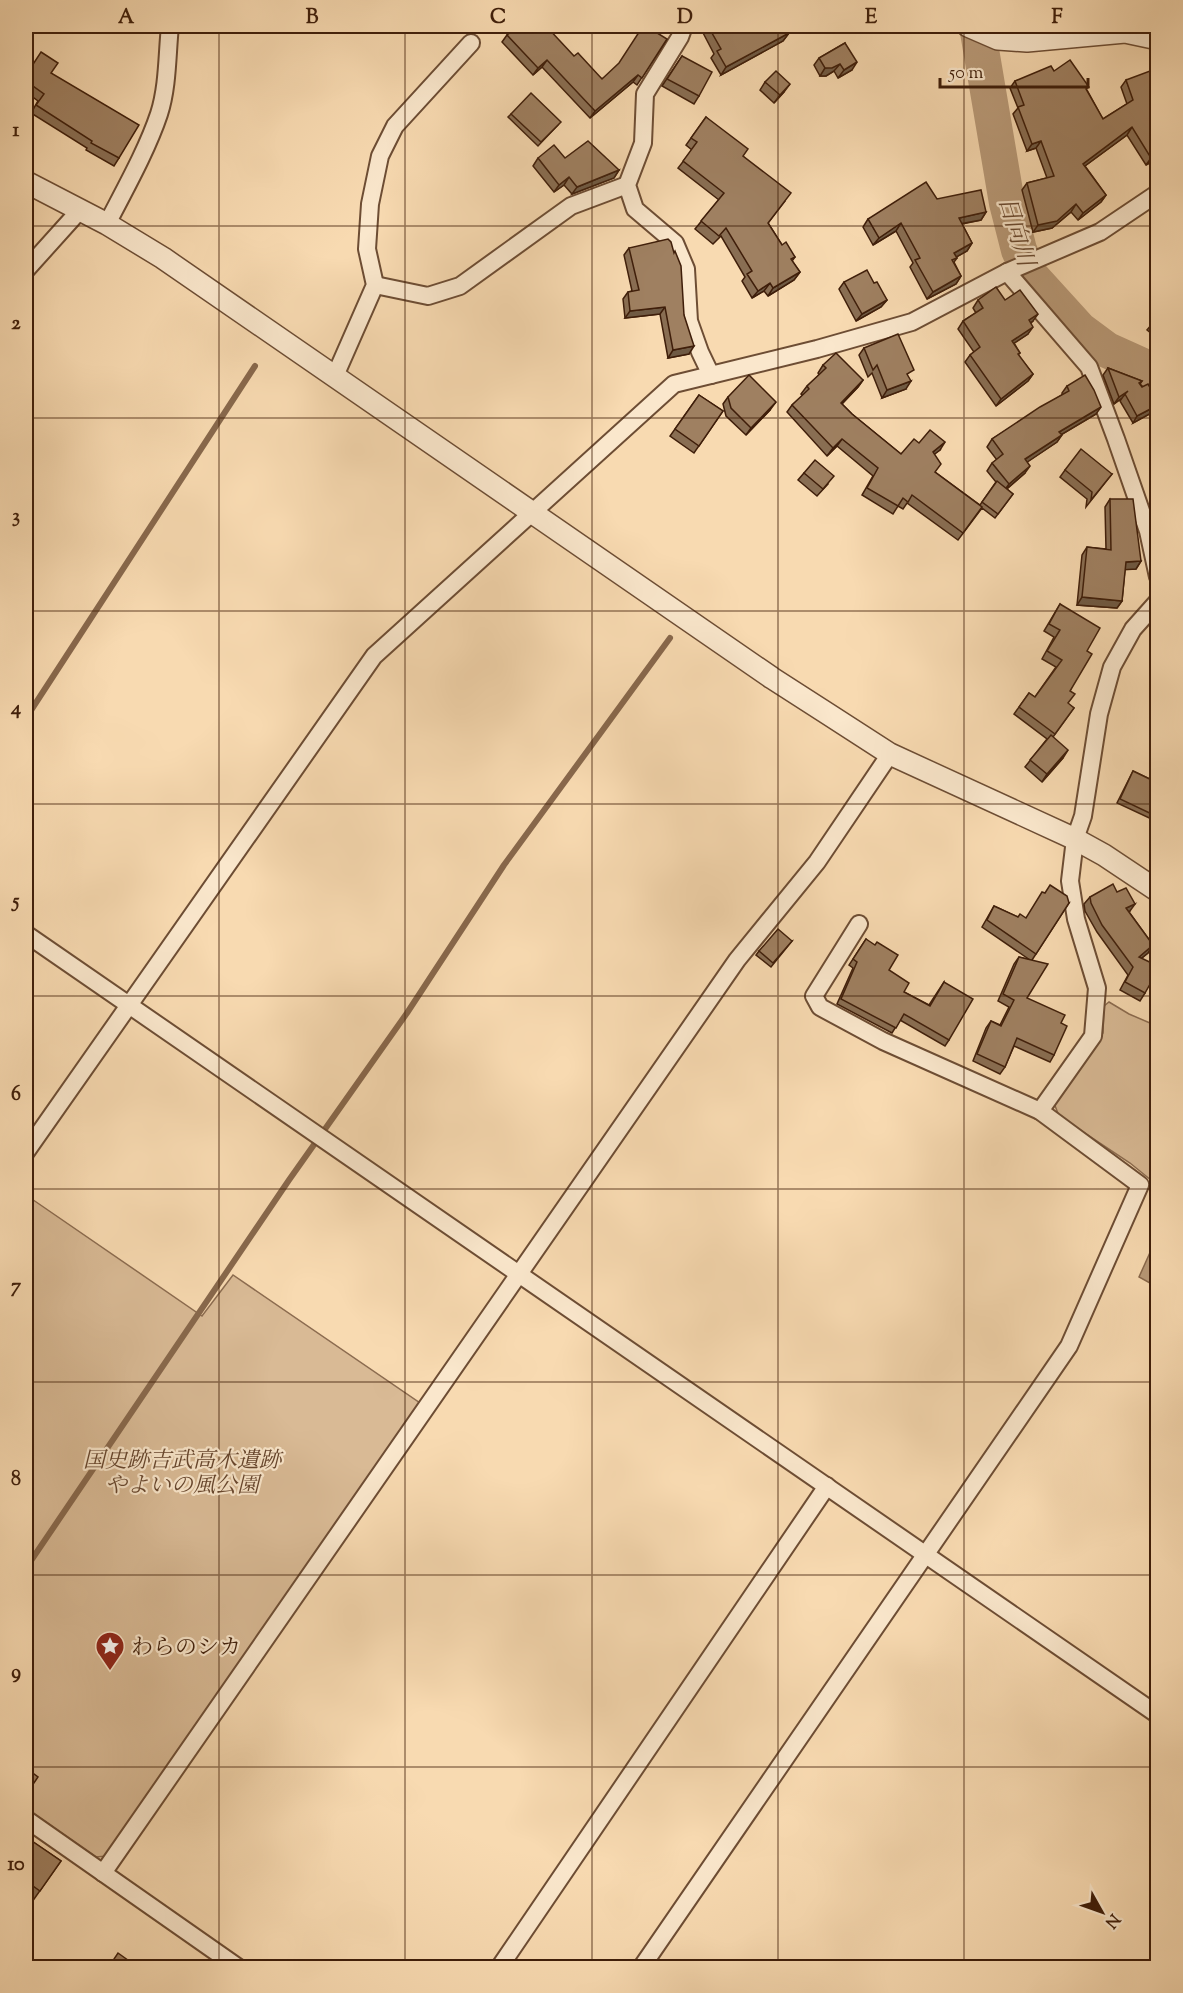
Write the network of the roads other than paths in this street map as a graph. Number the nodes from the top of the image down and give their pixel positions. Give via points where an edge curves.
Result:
1 (170, 26) edge
2 (684, 26) edge
3 (968, 26) edge
4 (997, 34) edge
5 (1158, 39) edge
6 (471, 43) dead end
7 (26, 182) edge
8 (627, 185) junction
9 (1158, 193) edge
10 (80, 210) junction
11 (107, 224) junction
12 (26, 270) edge
13 (1006, 272) junction
14 (375, 285) junction
15 (711, 375) junction
16 (335, 376) junction
17 (531, 512) junction
18 (1158, 577) edge
19 (1158, 601) edge
20 (890, 754) junction
21 (1075, 839) junction
22 (1158, 891) edge
23 (859, 924) dead end
24 (26, 934) edge
25 (128, 1004) junction
26 (1040, 1112) junction
27 (26, 1152) edge
28 (519, 1274) junction
29 (827, 1486) junction
30 (927, 1555) junction
31 (1158, 1715) edge
32 (26, 1819) edge
33 (103, 1873) junction
34 (239, 1968) edge
35 (499, 1968) edge
36 (641, 1968) edge

1 - 11 street via 159,113
2 - 8 street via 645,94 643,143
3 - 4 street
4 - 5 street via 1027,41 1125,32
6 - 14 street via 395,126 380,156 370,204 368,249
7 - 10 street
8 - 14 street via 572,206 460,286 428,296
8 - 15 street via 635,209 675,243 686,268 689,321
9 - 13 street via 1100,231
10 - 11 street
10 - 12 street
11 - 16 street
13 - 15 street via 912,322
13 - 18 street via 1089,367 1148,531
14 - 16 street
15 - 17 street via 674,384
16 - 17 street
17 - 20 street
17 - 25 street via 374,656
19 - 21 street via 1133,629 1112,667
20 - 21 street
20 - 28 street via 817,862 736,960
21 - 22 street
21 - 26 street via 1070,881 1076,919 1097,988 1093,1036
23 - 26 street via 814,996 820,1007 883,1041
24 - 25 street
25 - 27 street
25 - 28 street
26 - 30 street via 1140,1185 1069,1346
28 - 29 street
28 - 33 street
29 - 30 street
29 - 35 street
30 - 31 street
30 - 36 street
32 - 33 street
33 - 34 street

